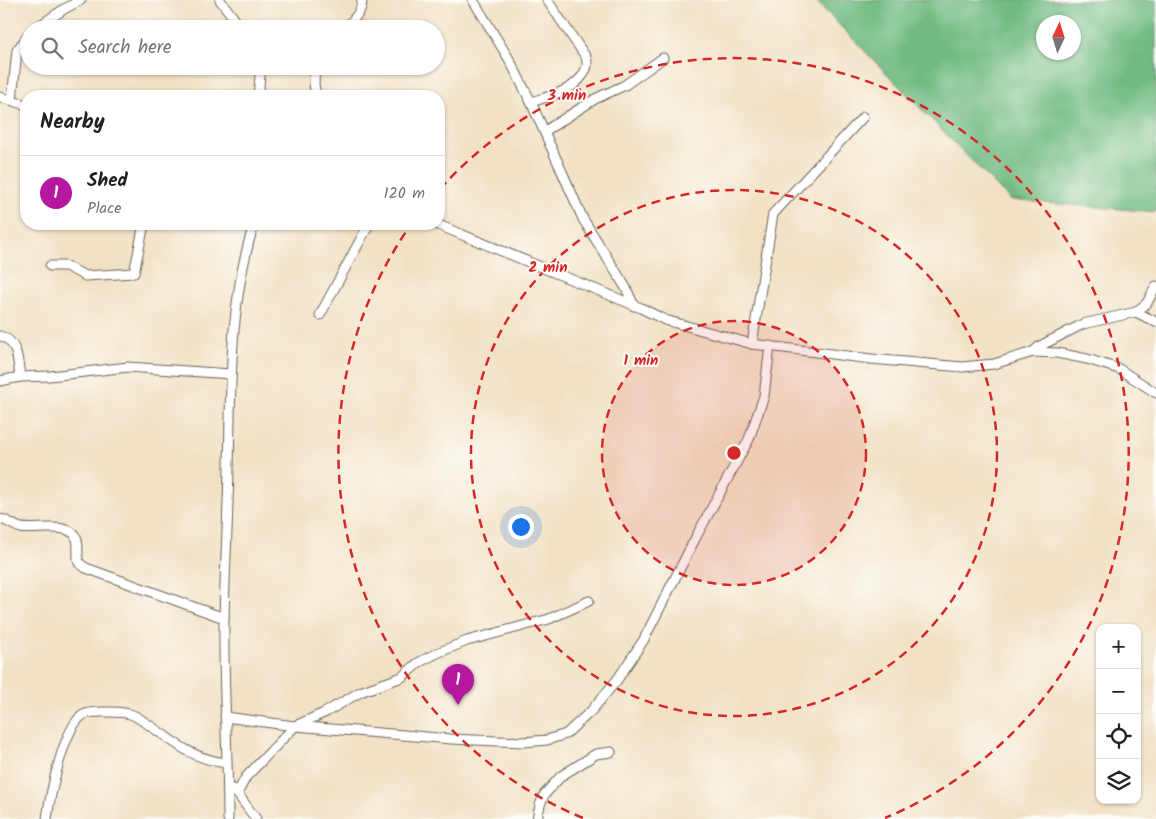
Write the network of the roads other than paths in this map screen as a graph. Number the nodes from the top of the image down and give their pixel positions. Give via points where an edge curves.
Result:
1 (220, 0) edge
2 (362, 0) edge
3 (473, 0) edge
4 (547, 0) edge
5 (79, 1) edge
6 (48, 20) edge
7 (235, 20) edge
8 (354, 20) edge
9 (20, 46) edge
10 (663, 58) dead end
11 (260, 75) edge
12 (314, 75) edge
13 (259, 90) edge
14 (315, 90) edge
15 (0, 97) edge
16 (12, 100) junction
17 (531, 102) junction
18 (20, 103) edge
19 (864, 117) dead end
20 (545, 131) junction
21 (445, 228) edge
22 (143, 230) edge
23 (252, 230) edge
24 (366, 230) edge
25 (50, 266) dead end
26 (1156, 286) edge
27 (1156, 298) edge
28 (1147, 303) junction
29 (634, 306) junction
30 (1136, 312) junction
31 (320, 315) dead end
32 (1156, 322) edge
33 (0, 336) edge
34 (752, 344) junction
35 (770, 346) junction
36 (1033, 352) junction
37 (231, 374) junction
38 (20, 377) junction
39 (0, 381) edge
40 (1156, 393) edge
41 (0, 519) edge
42 (590, 601) dead end
43 (224, 618) junction
44 (225, 718) junction
45 (295, 726) junction
46 (611, 752) dead end
47 (226, 763) junction
48 (228, 782) junction
49 (237, 794) junction
50 (47, 819) edge
51 (228, 819) edge
52 (256, 819) edge
53 (537, 819) edge

1 - 7 street
2 - 8 street via 362,7
3 - 17 street
4 - 17 street via 586,57 587,68 578,82
5 - 6 street
9 - 16 street
10 - 20 street via 625,85 595,99
11 - 13 street
12 - 14 street
15 - 16 street
16 - 18 street
17 - 20 street
19 - 34 street via 773,214
20 - 29 street via 583,219
21 - 29 street
22 - 25 street via 134,273 86,276 66,266
23 - 37 street via 242,267
24 - 31 street
26 - 28 street
27 - 28 street
28 - 30 street
29 - 34 street via 665,320
30 - 32 street
30 - 36 street via 1083,324
33 - 38 street via 14,346
34 - 35 street
35 - 36 street via 962,367 994,364
35 - 45 street via 764,396 749,439 642,641 597,705 566,734 547,740 514,742
36 - 40 street via 1072,355 1119,369
37 - 38 street via 128,367
37 - 43 street
38 - 39 street
41 - 43 street via 22,528 66,529 77,538 79,563 86,568
42 - 45 street via 549,619 467,641 437,653 402,677 360,692
43 - 44 street
44 - 45 street
44 - 47 street
45 - 49 street via 246,777
46 - 53 street via 596,754 561,776 544,795
47 - 48 street
47 - 50 street via 205,760 184,750 134,715 97,712 83,715 70,730 63,749
48 - 49 street
48 - 51 street
49 - 52 street

